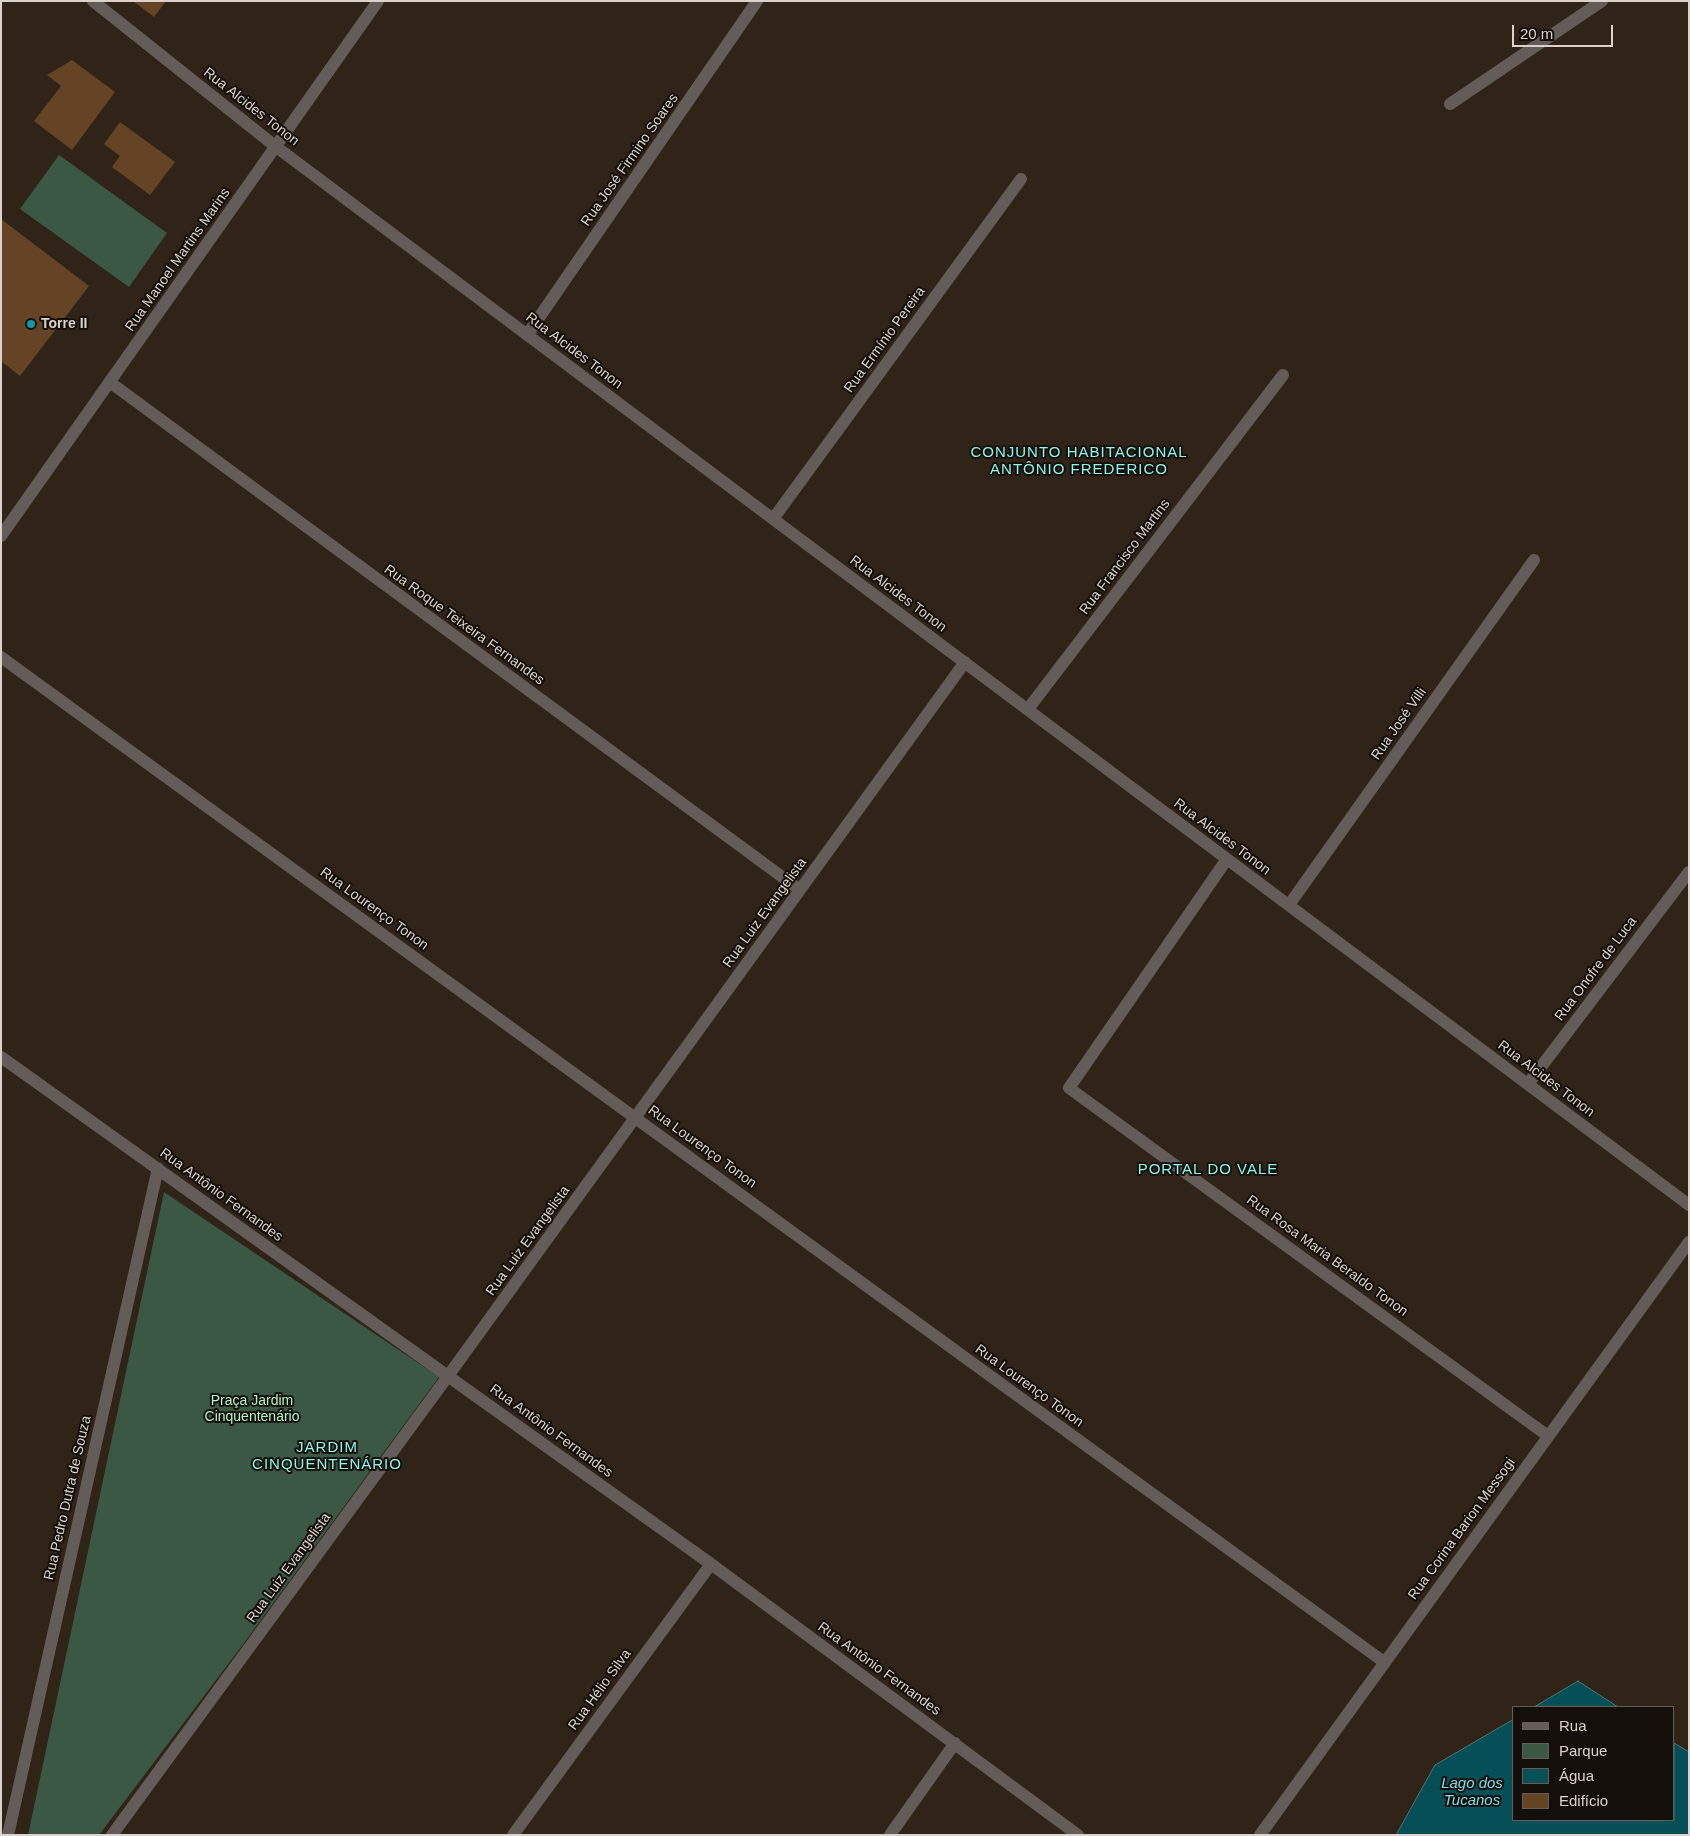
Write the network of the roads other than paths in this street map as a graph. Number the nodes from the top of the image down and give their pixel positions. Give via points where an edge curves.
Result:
1 (93, 1) edge
2 (378, 1) edge
3 (757, 1) edge
4 (1602, 1) edge
5 (1450, 104) dead end
6 (275, 146) junction
7 (1021, 180) dead end
8 (527, 335) junction
9 (1283, 375) dead end
10 (111, 383) junction
11 (773, 519) junction
12 (1, 536) edge
13 (1534, 560) dead end
14 (1, 657) edge
15 (965, 662) junction
16 (1028, 710) junction
17 (1227, 859) junction
18 (1689, 872) edge
19 (800, 890) junction
20 (1289, 905) junction
21 (1, 1057) edge
22 (1528, 1084) junction
23 (636, 1117) junction
24 (158, 1168) junction
25 (1689, 1205) edge
26 (1689, 1242) edge
27 (448, 1376) junction
28 (1548, 1436) junction
29 (711, 1564) junction
30 (1384, 1662) junction
31 (955, 1744) junction
32 (8, 1835) edge
33 (112, 1835) edge
34 (513, 1835) edge
35 (890, 1835) edge
36 (1078, 1835) edge
37 (1260, 1835) edge

1 - 6 street, Rua Alcides Tonon
2 - 6 street, Rua Manoel Martins Marins
3 - 8 street, Rua José Firmino Soares
4 - 5 street
6 - 8 street, Rua Alcides Tonon
6 - 10 street, Rua Manoel Martins Marins
7 - 11 street, Rua Ermínio Pereira
8 - 11 street, Rua Alcides Tonon
9 - 16 street, Rua Francisco Martins
10 - 12 street, Rua Manoel Martins Marins
10 - 19 street, Rua Roque Teixeira Fernandes
11 - 15 street, Rua Alcides Tonon
13 - 20 street, Rua José Villi
14 - 23 street, Rua Lourenço Tonon
15 - 16 street, Rua Alcides Tonon
15 - 19 street, Rua Luiz Evangelista
16 - 17 street, Rua Alcides Tonon
17 - 20 street, Rua Alcides Tonon
17 - 28 street, Rua Rosa Maria Beraldo Tonon via 1069,1088
18 - 22 street, Rua Onofre de Luca
19 - 23 street, Rua Luiz Evangelista
20 - 22 street, Rua Alcides Tonon
21 - 24 street, Rua Antônio Fernandes
22 - 25 street, Rua Alcides Tonon
23 - 27 street, Rua Luiz Evangelista
23 - 30 street, Rua Lourenço Tonon
24 - 27 street, Rua Antônio Fernandes
24 - 32 street, Rua Pedro Dutra de Souza
26 - 28 street, Rua Corina Barion Messogi
27 - 29 street, Rua Antônio Fernandes
27 - 33 street, Rua Luiz Evangelista
28 - 30 street, Rua Corina Barion Messogi
29 - 31 street, Rua Antônio Fernandes
29 - 34 street, Rua Hélio Silva
30 - 37 street, Rua Corina Barion Messogi
31 - 35 street
31 - 36 street, Rua Antônio Fernandes

